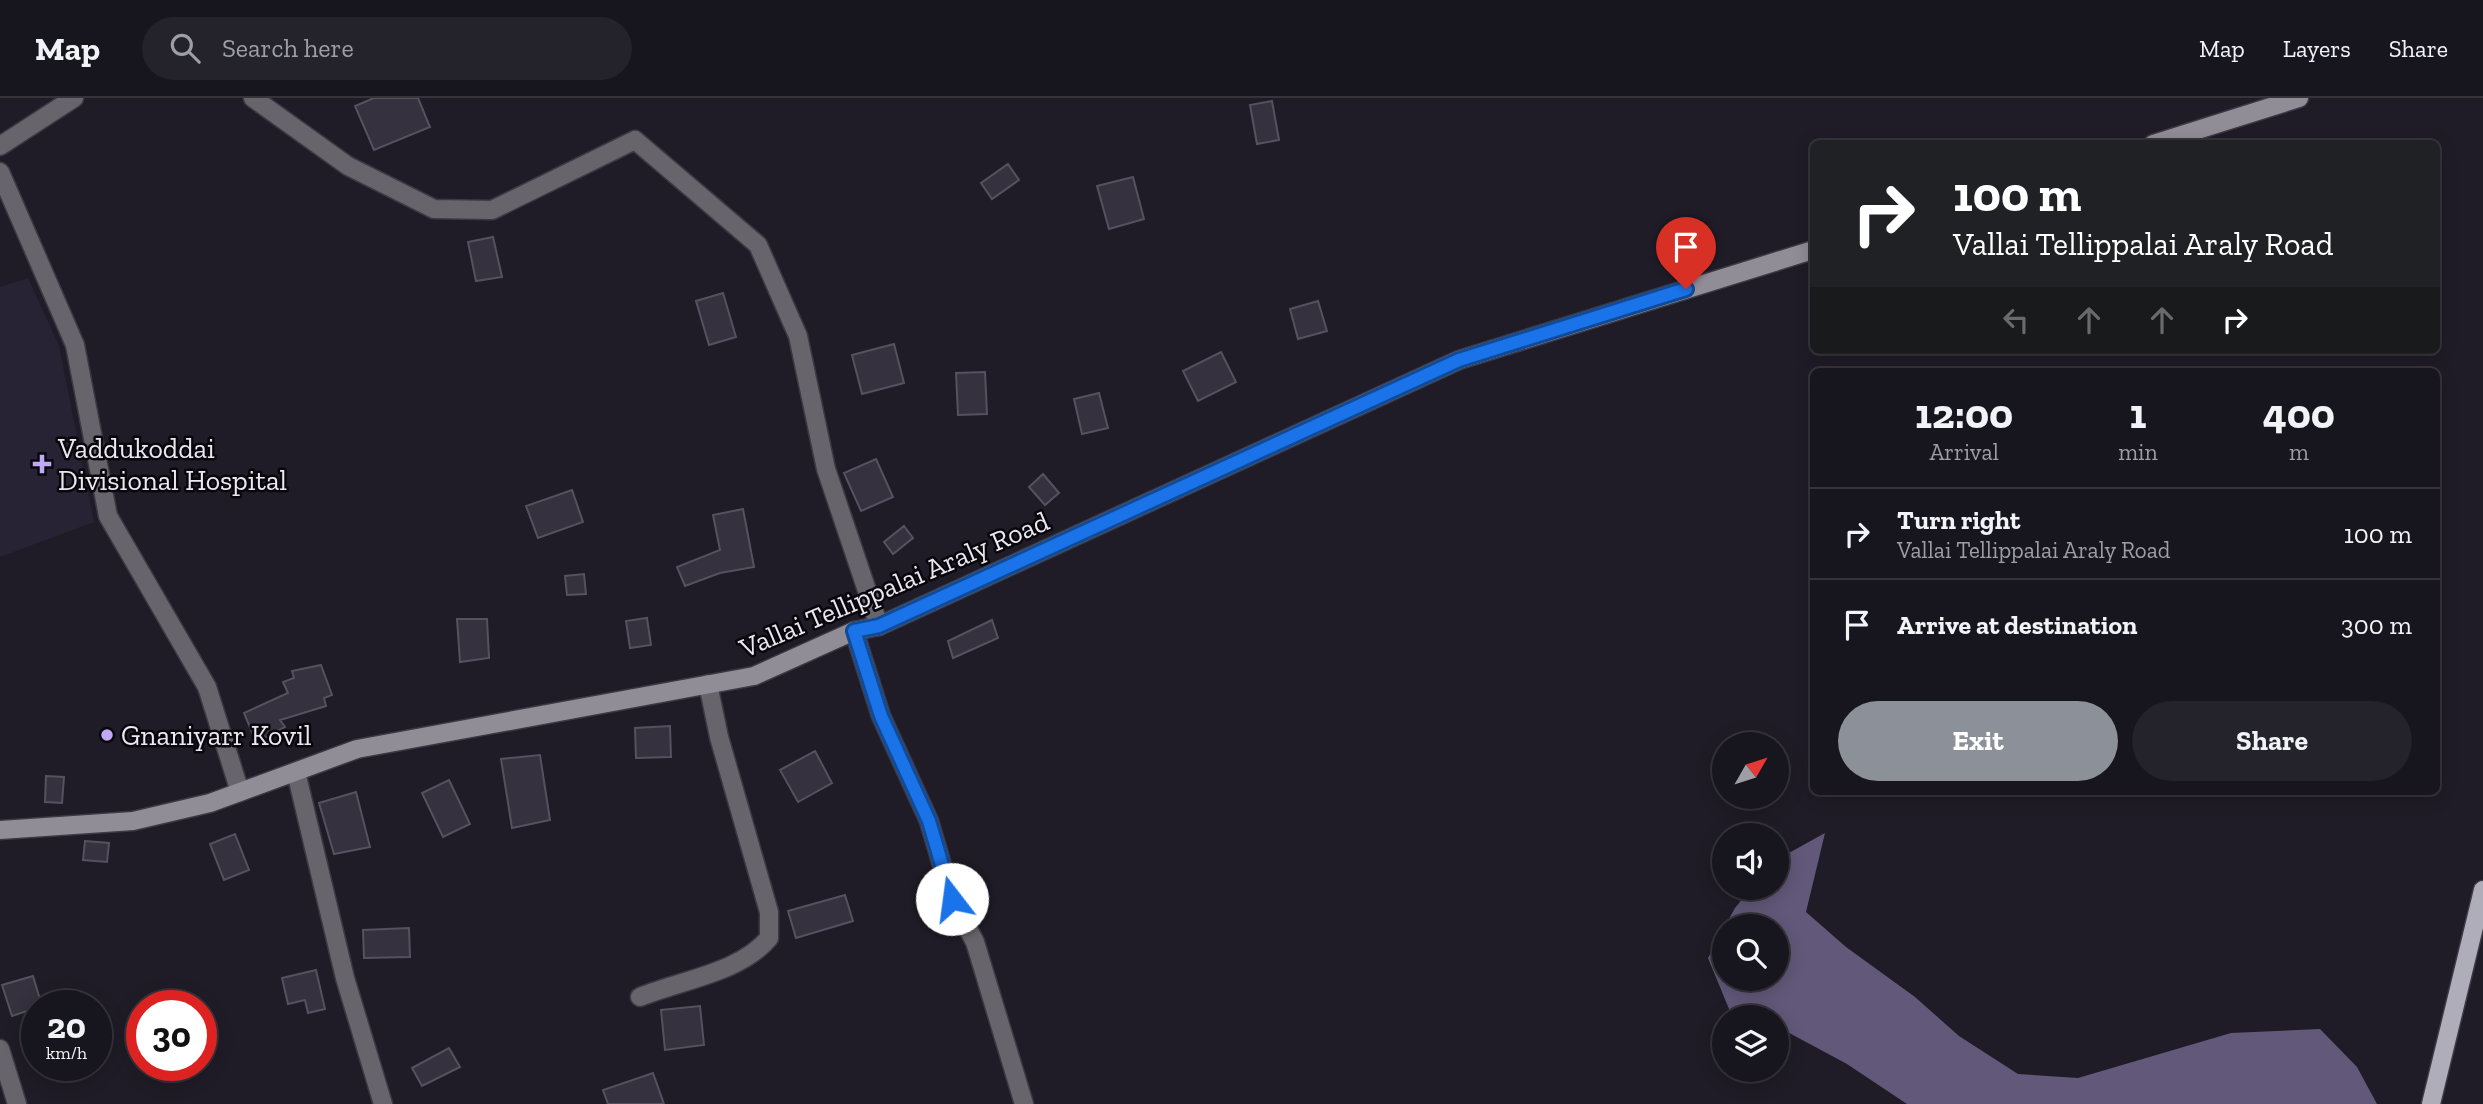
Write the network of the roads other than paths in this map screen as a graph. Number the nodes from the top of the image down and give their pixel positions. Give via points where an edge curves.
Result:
1 (74, 98) edge
2 (254, 98) edge
3 (2299, 98) edge
4 (2166, 140) edge
5 (0, 146) edge
6 (0, 172) edge
7 (1810, 251) edge
8 (879, 626) junction
9 (854, 631) junction
10 (708, 684) junction
11 (296, 772) junction
12 (240, 792) junction
13 (0, 830) edge
14 (2483, 890) edge
15 (640, 997) dead end
16 (0, 1049) edge
17 (17, 1104) edge
18 (383, 1104) edge
19 (1024, 1104) edge
20 (2431, 1104) edge

1 - 5 street
2 - 8 street via 348,166 434,209 492,210 635,140 758,245 798,336 826,469
3 - 4 main road
6 - 12 street via 75,345 108,516 207,687
7 - 8 main road, Vallai Tellippalai Araly Road via 1459,360
8 - 9 main road, Vallai Tellippalai Araly Road
9 - 10 main road, Vallai Tellippalai Araly Road via 754,676
9 - 19 street via 881,716 929,821 952,899 975,942
10 - 11 main road, Vallai Tellippalai Araly Road via 357,749
10 - 15 street via 769,912 769,938 742,959
11 - 12 main road, Vallai Tellippalai Araly Road
11 - 18 street via 345,978
12 - 13 main road, Vallai Tellippalai Araly Road via 133,821
14 - 20 main road
16 - 17 street

